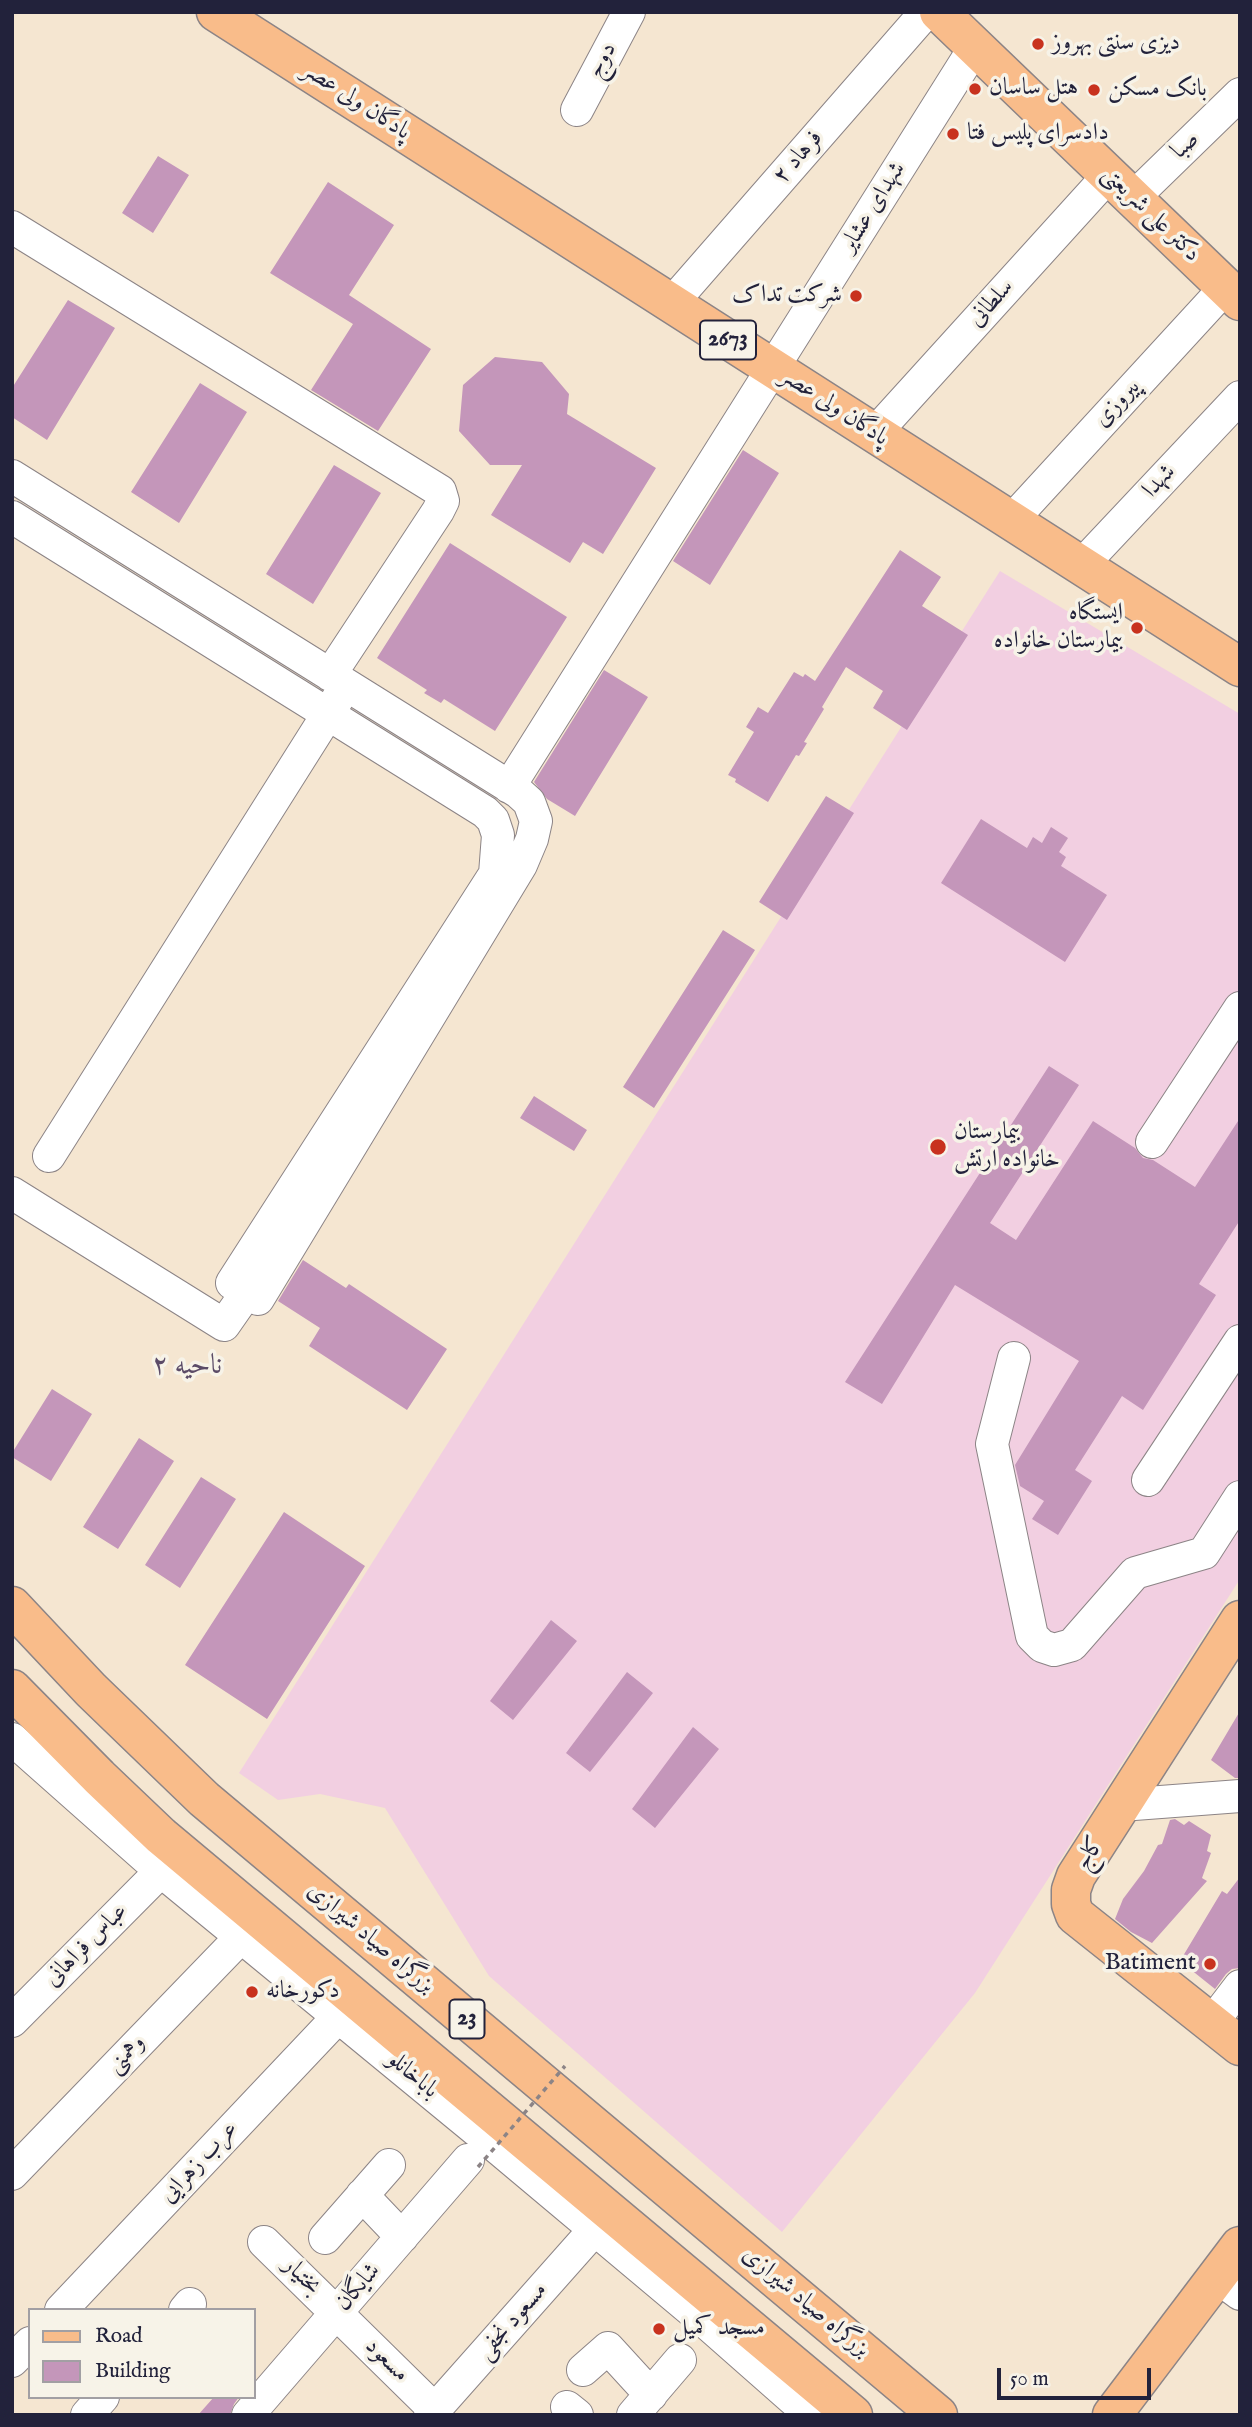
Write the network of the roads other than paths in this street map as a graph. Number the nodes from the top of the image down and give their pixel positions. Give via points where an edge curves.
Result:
1 (216, 12) edge
2 (629, 12) edge
3 (926, 12) edge
4 (939, 12) edge
5 (975, 47) junction
6 (1240, 94) edge
7 (578, 110) dead end
8 (1121, 187) junction
9 (12, 227) edge
10 (1233, 294) edge
11 (671, 304) junction
12 (773, 368) junction
13 (1240, 397) edge
14 (874, 433) junction
15 (12, 477) edge
16 (12, 517) edge
17 (1011, 521) junction
18 (1081, 566) junction
19 (1237, 661) edge
20 (338, 680) junction
21 (328, 714) junction
22 (509, 787) junction
23 (1237, 1018) edge
24 (1152, 1142) dead end
25 (50, 1156) dead end
26 (12, 1193) edge
27 (247, 1292) junction
28 (1240, 1341) edge
29 (1014, 1358) dead end
30 (1148, 1480) dead end
31 (1240, 1497) edge
32 (12, 1606) edge
33 (1240, 1620) edge
34 (12, 1689) edge
35 (13, 1742) edge
36 (1240, 1796) edge
37 (1121, 1805) junction
38 (161, 1871) junction
39 (241, 1937) junction
40 (1240, 1986) edge
41 (339, 2016) junction
42 (12, 2021) edge
43 (1225, 2035) edge
44 (473, 2163) road end
45 (389, 2165) dead end
46 (12, 2174) edge
47 (362, 2195) junction
48 (595, 2229) junction
49 (402, 2237) junction
50 (325, 2238) dead end
51 (264, 2242) dead end
52 (1240, 2246) edge
53 (1228, 2285) edge
54 (63, 2308) edge
55 (338, 2312) junction
56 (28, 2345) edge
57 (680, 2360) dead end
58 (12, 2361) edge
59 (583, 2370) dead end
60 (101, 2399) edge
61 (646, 2407) edge
62 (433, 2412) edge
63 (87, 2415) edge
64 (248, 2415) edge
65 (811, 2415) edge
66 (853, 2415) edge
67 (938, 2415) edge
68 (1112, 2415) edge

1 - 11 main road, پادگان ولی عصر / 2673
2 - 7 street, دوج
3 - 11 street, فرهاد ۲
4 - 5 main road, دکتر علی شریعتی
5 - 8 main road, دکتر علی شریعتی
5 - 12 street, شهدای عشایر
6 - 8 street, صبا
8 - 10 main road, دکتر علی شریعتی
8 - 14 street, سلطانی
9 - 20 street via 440,491 443,501 438,511
10 - 17 street, پیروزی
11 - 12 main road, پادگان ولی عصر / 2673
12 - 14 main road, پادگان ولی عصر / 2673
12 - 22 street, شهدای عشایر
13 - 18 street, شهدا
14 - 17 main road, پادگان ولی عصر / 2673
15 - 20 street
16 - 21 street
17 - 18 main road, پادگان ولی عصر / 2673
18 - 19 main road, پادگان ولی عصر / 2673
20 - 21 street
20 - 22 street
21 - 25 street
21 - 27 street via 485,812 498,835 495,874 232,1283
22 - 27 street via 529,802 536,821 521,865 258,1299
23 - 24 street
26 - 27 street via 225,1325
28 - 30 street
29 - 31 street via 992,1444 1032,1636 1042,1646 1054,1650 1072,1645 1135,1573 1204,1553
32 - 67 main road, بزرگراه صیاد شیرازی / 23 via 204,1799
33 - 37 main road, کاج
34 - 66 main road, 23 via 161,1836
35 - 38 street, باباخانلو
36 - 37 street
37 - 43 main road, کاج via 1076,1876 1071,1890 1075,1916
38 - 39 street, باباخانلو
38 - 42 street, عباس فراهانی
39 - 41 street, باباخانلو
39 - 46 street, وهمنی
40 - 43 street
41 - 48 street, باباخانلو
41 - 54 street, عرب زهرایی
44 - 49 street, شایگان
45 - 47 street
47 - 49 street
47 - 50 street
48 - 62 street, مسعود نجفی
48 - 65 street, باباخانلو
49 - 55 street, شایگان
51 - 55 street, بختیار
52 - 53 main road
53 - 68 main road
55 - 62 street, مسعود
55 - 64 street, شایگان
56 - 58 street
57 - 61 street
59 - 61 street via 608,2348
60 - 63 street

